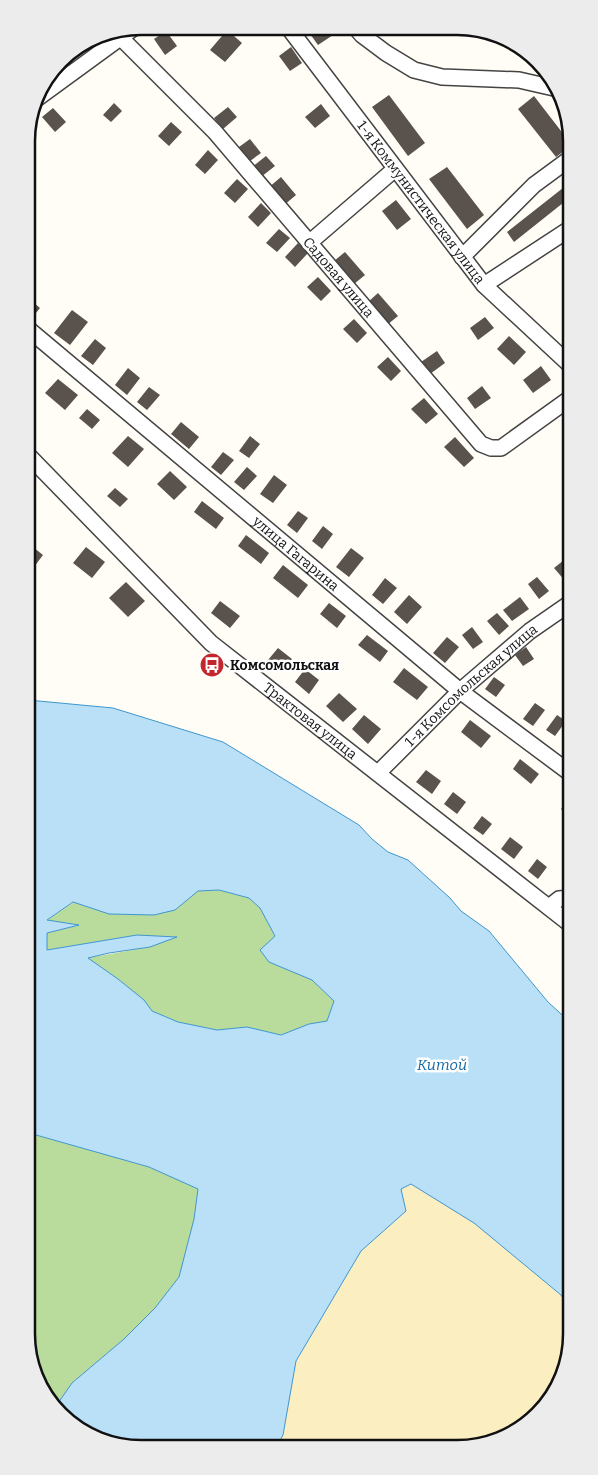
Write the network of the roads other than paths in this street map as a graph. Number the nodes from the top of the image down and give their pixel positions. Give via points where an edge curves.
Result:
1 (294, 35) edge
2 (362, 35) edge
3 (120, 37) joint
4 (548, 87) edge
5 (48, 91) edge
6 (563, 164) edge
7 (395, 169) junction
8 (563, 233) edge
9 (309, 243) junction
10 (462, 257) junction
11 (484, 285) junction
12 (35, 335) edge
13 (563, 358) edge
14 (563, 402) edge
15 (35, 461) edge
16 (563, 608) edge
17 (460, 691) junction
18 (563, 768) edge
19 (378, 773) junction
20 (563, 899) edge
21 (549, 907) junction
22 (563, 918) edge

1 - 7 street, 1-я Коммунистическая улица
2 - 4 street via 414,70 442,77 519,80
3 - 5 street
3 - 9 street, Садовая улица via 216,132
6 - 10 street via 534,185
7 - 9 street
7 - 10 street, 1-я Коммунистическая улица
8 - 11 street
9 - 14 street, Садовая улица via 481,444 501,448
10 - 11 street, 1-я Коммунистическая улица
11 - 13 street, 1-я Коммунистическая улица
12 - 17 street, улица Гагарина
15 - 19 street, Трактовая улица via 211,643
16 - 17 street, 1-я Комсомольская улица via 530,631
17 - 18 street, улица Гагарина
17 - 19 street, 1-я Комсомольская улица
19 - 21 street, Трактовая улица
20 - 21 street
21 - 22 street, Трактовая улица

